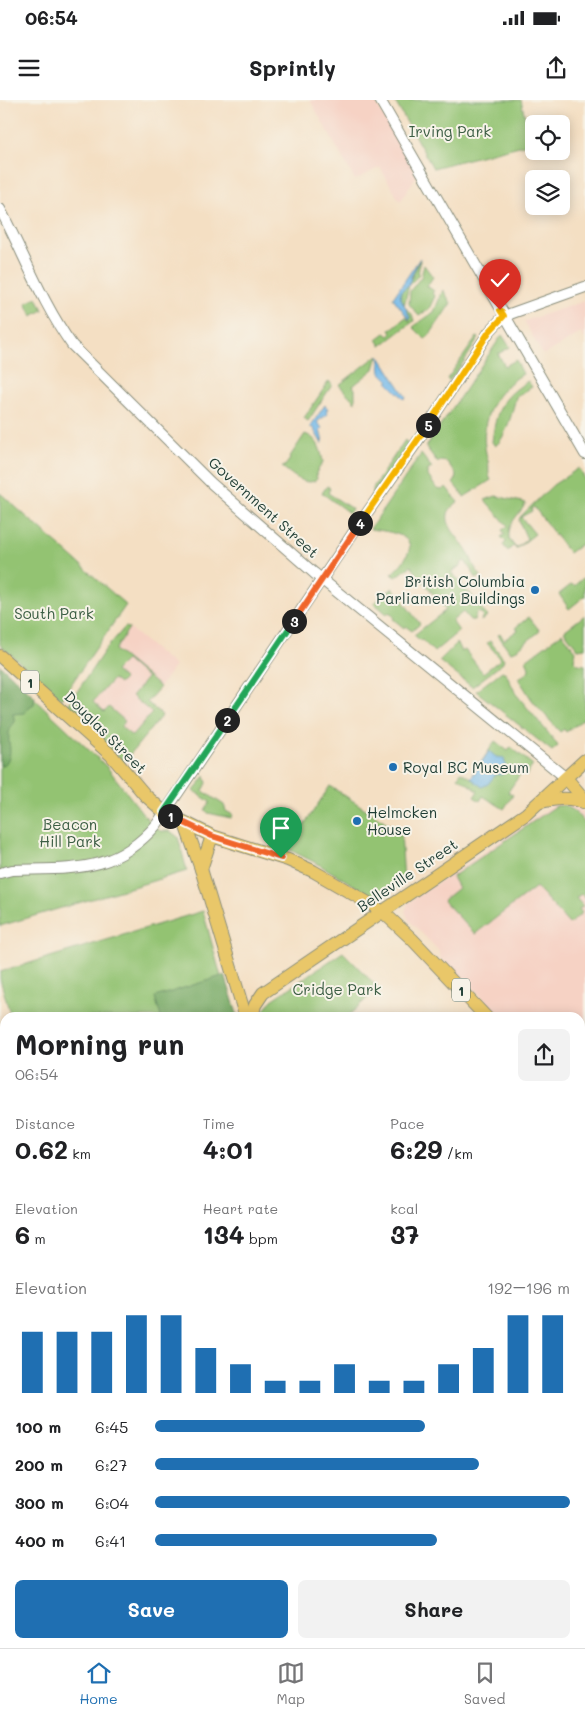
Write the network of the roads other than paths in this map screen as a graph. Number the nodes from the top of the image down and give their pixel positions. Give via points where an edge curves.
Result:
1 (380, 100) edge
2 (0, 209) edge
3 (585, 288) edge
4 (504, 316) junction
5 (585, 454) edge
6 (322, 580) junction
7 (0, 656) edge
8 (585, 760) edge
9 (566, 778) junction
10 (540, 802) junction
11 (585, 802) edge
12 (164, 812) junction
13 (184, 824) junction
14 (212, 836) junction
15 (201, 869) junction
16 (0, 872) edge
17 (383, 912) junction
18 (237, 989) junction
19 (263, 993) junction
20 (244, 1012) edge
21 (254, 1012) edge
22 (481, 1012) edge

1 - 4 street
2 - 6 street, Government Street via 56,323 72,345 211,484
3 - 4 street
4 - 5 street
4 - 6 street via 489,332
6 - 9 street, Government Street
6 - 12 street
7 - 12 main road, Douglas Street / 1 via 111,755
8 - 9 main road, Belleville Street
9 - 10 main road, Belleville Street
9 - 11 main road, Government Street
10 - 11 main road via 567,798
10 - 17 main road, Belleville Street
12 - 13 main road, Douglas Street / 1
12 - 16 street via 140,842 105,862 74,868
13 - 14 main road, Douglas Street / 1
13 - 15 main road
14 - 15 main road
14 - 17 main road, Douglas Street / 1 via 305,867
15 - 18 main road
17 - 19 main road, Belleville Street
17 - 22 main road, Douglas Street / 1
18 - 19 main road via 245,993
18 - 20 main road
19 - 21 main road

